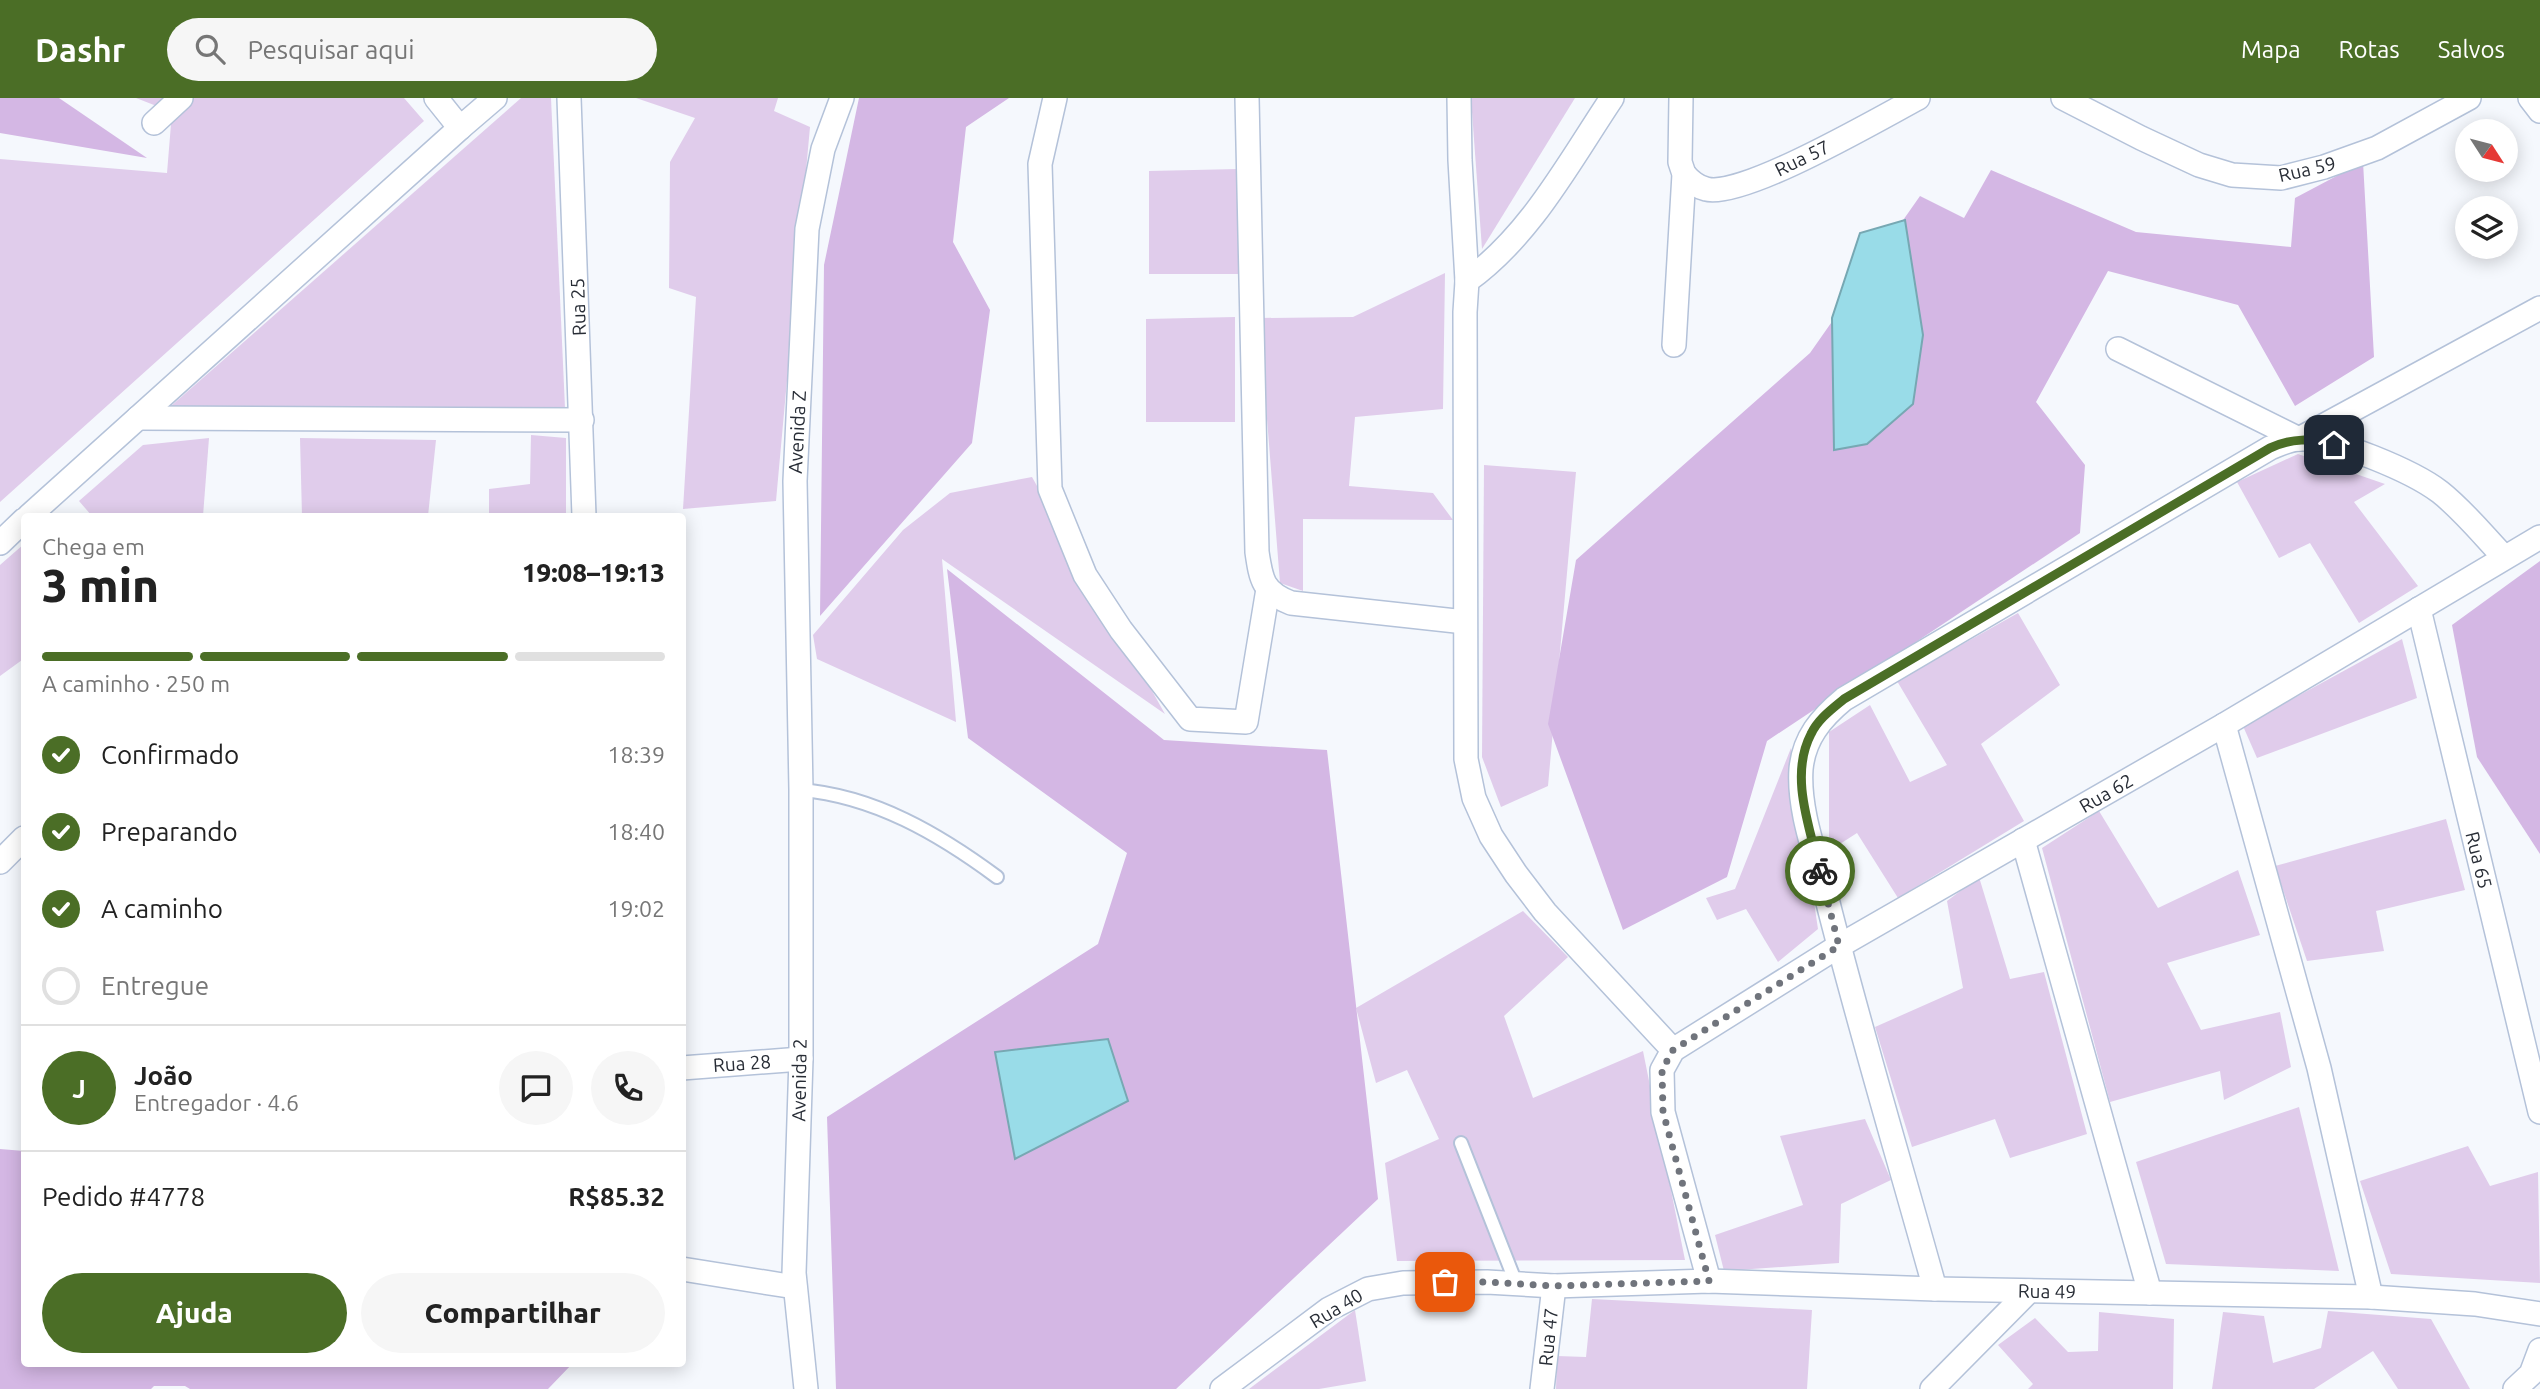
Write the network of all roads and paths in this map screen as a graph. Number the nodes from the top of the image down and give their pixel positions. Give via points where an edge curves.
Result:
1 (181, 98) edge
2 (436, 98) edge
3 (495, 98) edge
4 (569, 98) edge
5 (842, 98) edge
6 (1055, 98) edge
7 (1247, 98) edge
8 (1459, 98) edge
9 (1612, 98) edge
10 (1681, 98) edge
11 (1918, 98) edge
12 (2063, 98) edge
13 (2469, 98) edge
14 (2530, 98) edge
15 (2540, 111) edge
16 (154, 123) dead end
17 (460, 128) junction
18 (1684, 174) junction
19 (1467, 281) junction
20 (2540, 308) edge
21 (1674, 345) dead end
22 (2118, 349) dead end
23 (138, 418) junction
24 (582, 420) junction
25 (2299, 439) junction
26 (32, 513) edge
27 (584, 513) edge
28 (21, 523) edge
29 (2540, 537) edge
30 (0, 542) edge
31 (2504, 557) junction
32 (1268, 589) junction
33 (2418, 609) junction
34 (1465, 622) junction
35 (2224, 725) junction
36 (801, 780) junction
37 (2023, 840) junction
38 (21, 842) edge
39 (7, 858) edge
40 (997, 877) dead end
41 (1839, 946) junction
42 (1673, 1050) junction
43 (800, 1059) junction
44 (686, 1068) edge
45 (2540, 1112) edge
46 (1461, 1143) dead end
47 (686, 1270) edge
48 (1709, 1281) junction
49 (1516, 1283) junction
50 (1554, 1286) junction
51 (796, 1287) junction
52 (1935, 1289) junction
53 (2029, 1291) junction
54 (2150, 1293) junction
55 (2371, 1297) junction
56 (2540, 1314) edge
57 (2540, 1350) edge
58 (2526, 1382) edge
59 (806, 1389) edge
60 (1222, 1389) edge
61 (1542, 1389) edge
62 (1932, 1389) edge

1 - 16 street
2 - 17 street
3 - 17 street
4 - 24 street, Rua 25
5 - 36 street, Avenida Z via 823,149 807,229 795,481
6 - 32 street via 1040,164 1050,489 1085,575 1190,719 1246,722
7 - 32 street via 1257,552 1261,579
8 - 19 street
9 - 19 street via 1526,225 1501,254
10 - 18 street via 1680,162
11 - 18 street, Rua 57 via 1772,173 1725,190 1707,190
12 - 13 street, Rua 59 via 2199,164 2232,175 2281,178 2377,148
14 - 15 street
17 - 23 street
18 - 21 street
19 - 34 street
20 - 25 street
22 - 25 street
23 - 24 street
23 - 26 street
24 - 27 street, Rua 25
25 - 31 street via 2352,450 2408,473 2439,491
25 - 41 street via 2258,455 1844,699 1825,715 1811,733 1801,772 1808,827
28 - 30 street
29 - 31 street, Rua 62
31 - 33 street, Rua 62
32 - 34 street via 1278,598 1309,606
33 - 35 street, Rua 62
33 - 45 street, Rua 65
34 - 42 street via 1466,759 1474,798 1491,836 1545,912
35 - 37 street, Rua 62
35 - 55 street via 2319,1068
36 - 40 lane via 859,800 958,848
36 - 43 street, Avenida 2
37 - 41 street, Rua 62
37 - 54 street
38 - 39 street
41 - 42 street, Rua 62
41 - 52 street
42 - 48 street via 1662,1070 1663,1112
43 - 44 street, Rua 28
43 - 51 street, Avenida 2
46 - 49 lane
47 - 51 street
48 - 50 street, Rua 49
48 - 52 street, Rua 49
49 - 50 street, Rua 40
49 - 60 street, Rua 40 via 1403,1283 1368,1289 1329,1309
50 - 61 street, Rua 47
51 - 59 street, Avenida 2
52 - 53 street, Rua 49
53 - 54 street, Rua 49
53 - 62 street
54 - 55 street, Rua 49
55 - 56 street, Rua 49
57 - 58 street

